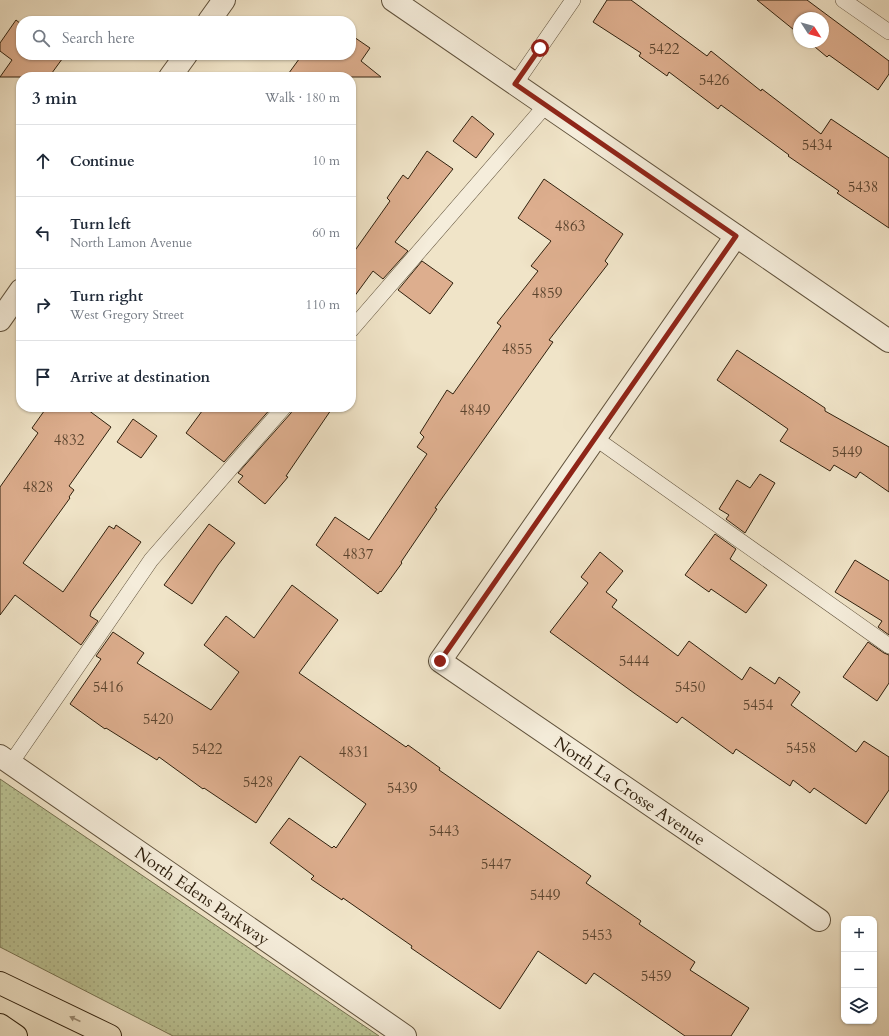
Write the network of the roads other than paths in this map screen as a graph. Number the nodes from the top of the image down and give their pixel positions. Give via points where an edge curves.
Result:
1 (224, 0) edge
2 (393, 0) edge
3 (573, 0) edge
4 (843, 0) edge
5 (213, 16) edge
6 (889, 32) edge
7 (182, 60) edge
8 (174, 72) edge
9 (515, 84) junction
10 (546, 106) junction
11 (736, 236) junction
12 (16, 297) edge
13 (0, 320) edge
14 (356, 324) edge
15 (889, 341) edge
16 (280, 412) edge
17 (595, 438) junction
18 (889, 646) edge
19 (6, 759) edge
20 (819, 920) dead end
21 (0, 984) edge
22 (0, 1025) edge
23 (16, 1036) edge
24 (110, 1036) edge
25 (405, 1036) edge

1 - 5 street
2 - 9 street
3 - 9 lane
4 - 6 lane
7 - 8 street
9 - 10 street
10 - 11 street
10 - 14 lane
11 - 15 street
11 - 17 street
12 - 13 street
16 - 19 lane via 151,560
17 - 18 lane
17 - 20 street, North La Crosse Avenue via 440,661
19 - 25 street, North Edens Parkway
24 -> 21 main road
22 - 23 main road

